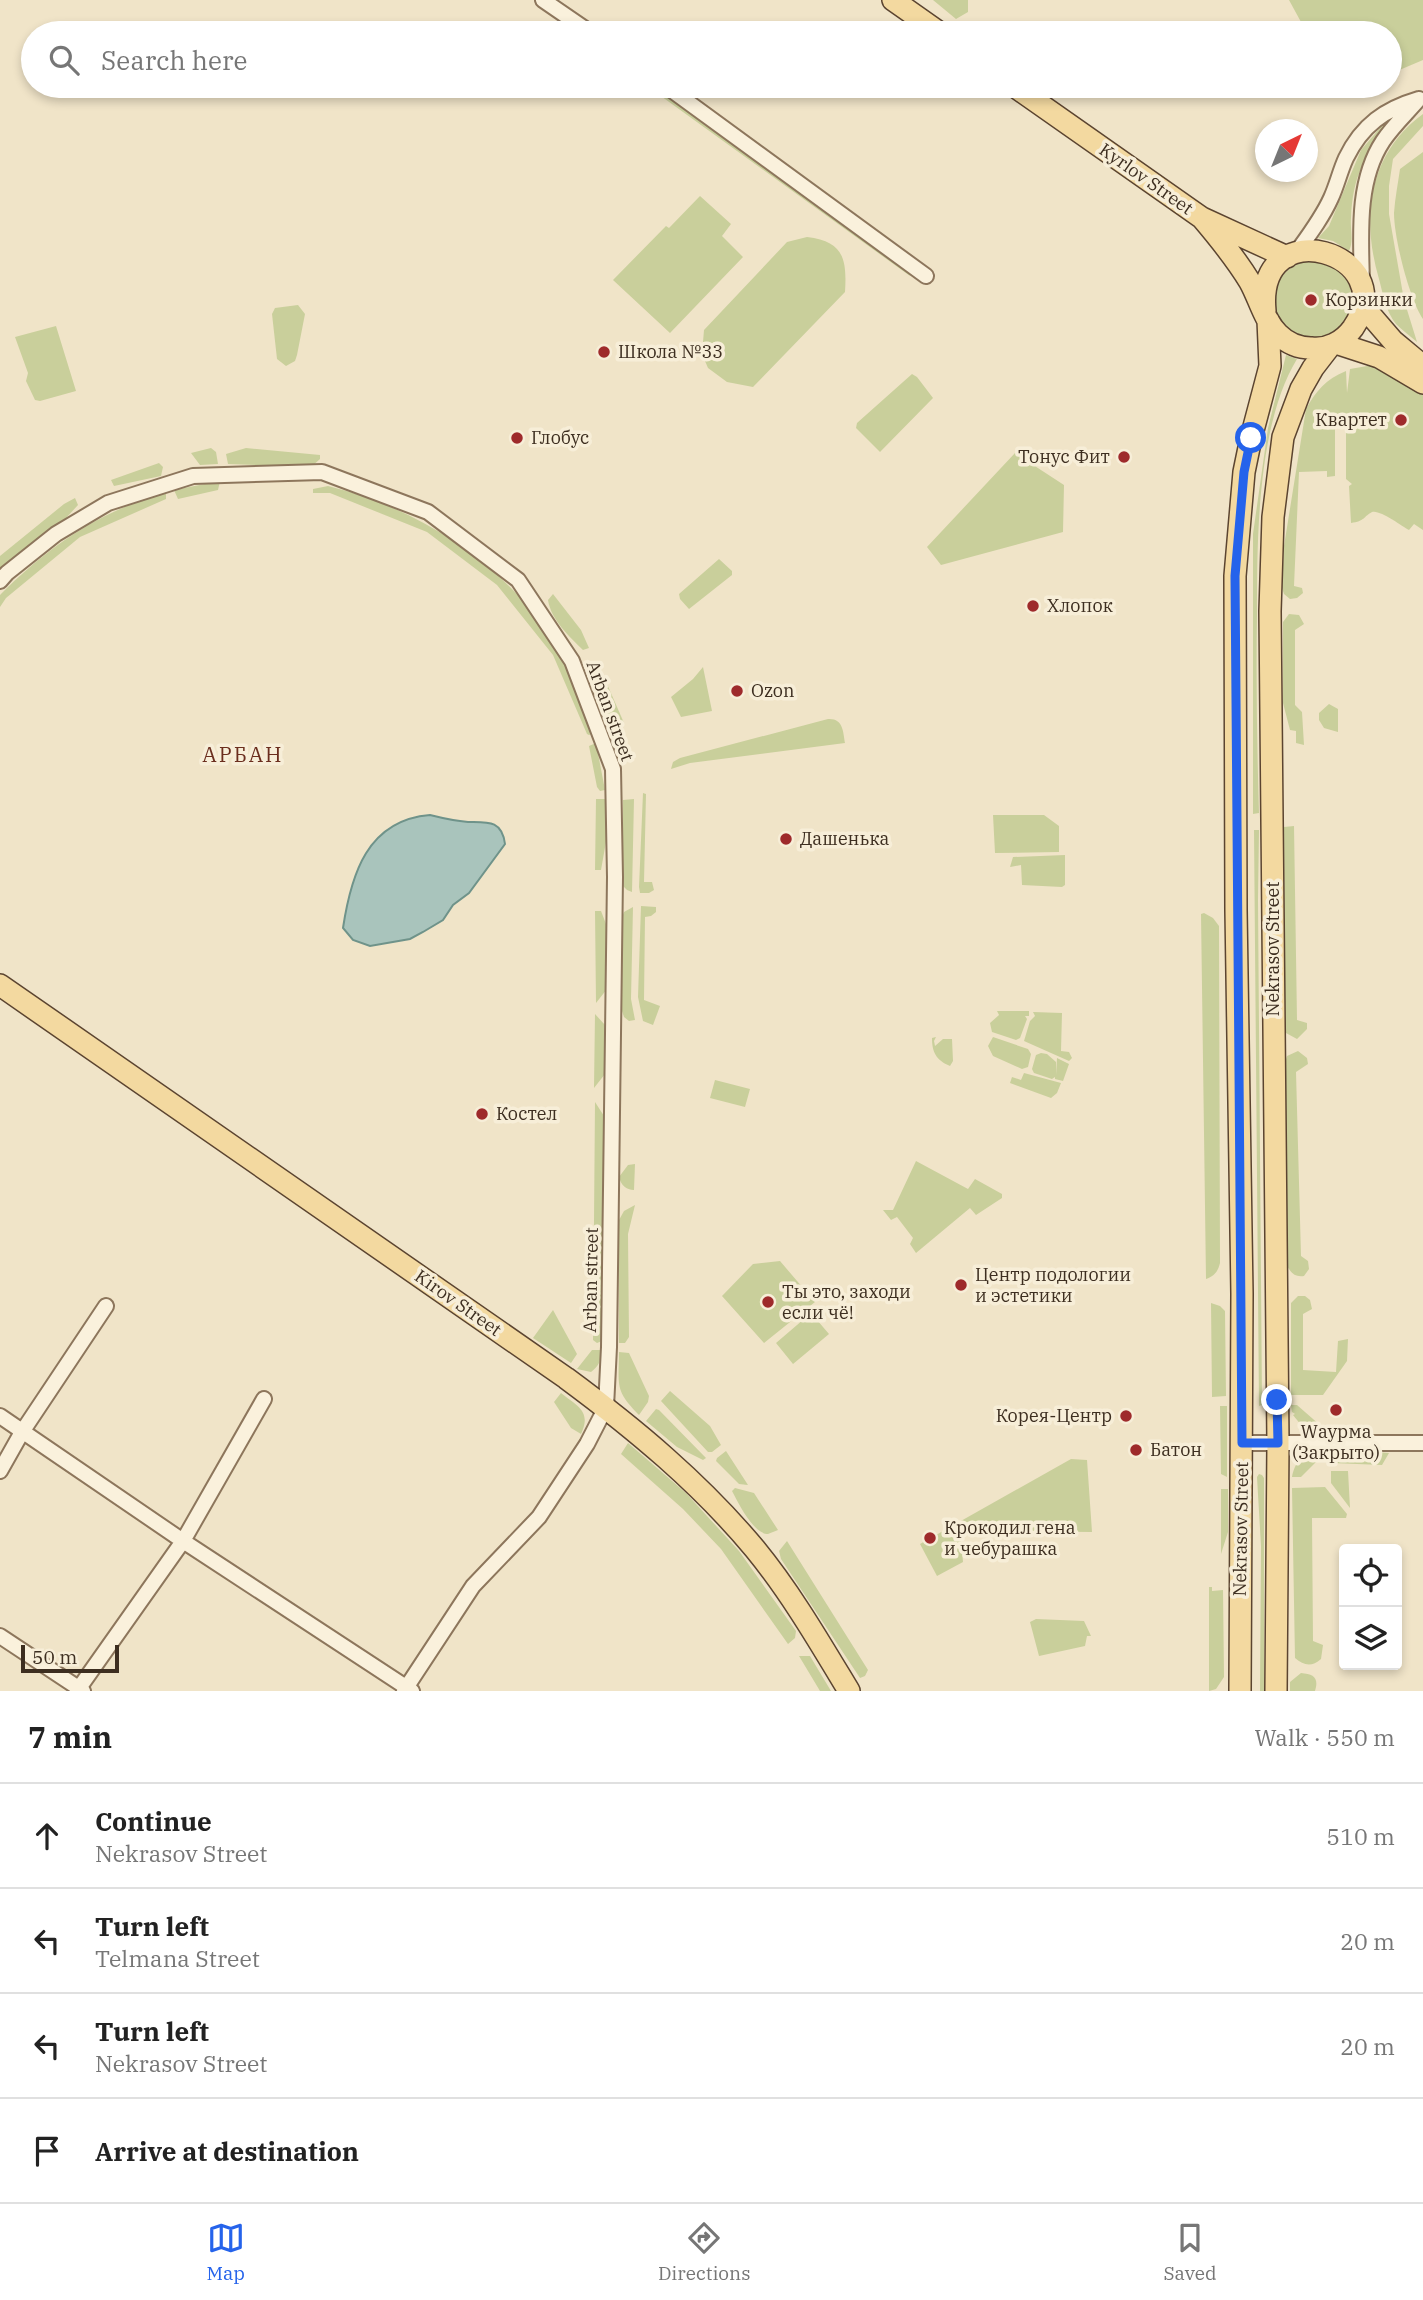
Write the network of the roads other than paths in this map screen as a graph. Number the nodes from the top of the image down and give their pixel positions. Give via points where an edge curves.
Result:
1 (543, 0) edge
2 (893, 0) edge
3 (574, 21) edge
4 (923, 21) edge
5 (682, 98) edge
6 (1031, 98) edge
7 (1421, 98) edge
8 (1202, 218) junction
9 (1291, 255) junction
10 (926, 276) dead end
11 (1362, 301) junction
12 (1266, 316) junction
13 (1333, 345) junction
14 (1423, 366) edge
15 (1423, 383) edge
16 (0, 582) edge
17 (0, 985) edge
18 (106, 1306) dead end
19 (264, 1399) dead end
20 (606, 1408) junction
21 (0, 1416) edge
22 (22, 1432) junction
23 (1242, 1443) junction
24 (1278, 1443) junction
25 (1423, 1443) edge
26 (0, 1471) edge
27 (183, 1541) junction
28 (0, 1636) edge
29 (80, 1690) edge
30 (408, 1690) edge
31 (849, 1691) edge
32 (1240, 1691) edge
33 (1276, 1691) edge

1 - 3 street
2 - 4 main road
5 - 10 street
6 - 8 main road, Kyrlov Street
7 - 9 street via 1380,114 1360,135 1320,219
7 - 11 street via 1383,141 1368,177 1362,215
8 - 9 main road, Kyrlov Street
8 - 12 main road via 1227,247
9 - 11 main road via 1319,251 1340,258 1352,268
9 - 12 main road via 1275,267 1267,281 1263,296
11 - 13 main road via 1353,327
11 - 14 main road via 1393,341
12 - 13 main road via 1276,332 1294,345 1316,349
12 - 23 main road, Nekrasov Street via 1270,366 1244,472 1235,576
13 - 15 main road via 1379,357
13 - 24 main road, Nekrasov Street via 1313,368 1290,412 1273,517 1270,611
16 - 20 street, Arban street via 56,534 108,503 193,477 322,472 428,512 518,580 572,661 613,769
17 - 20 main road, Kirov Street
18 - 22 street
19 - 27 street
20 - 30 street via 538,1517 472,1586
20 - 31 main road, Kirov Street via 674,1464 757,1551
21 - 22 street
22 - 26 street
22 - 27 street
23 - 24 street
23 - 32 main road, Nekrasov Street
24 - 25 street
24 - 33 main road, Nekrasov Street
27 - 29 street
27 - 30 street
28 - 29 street

